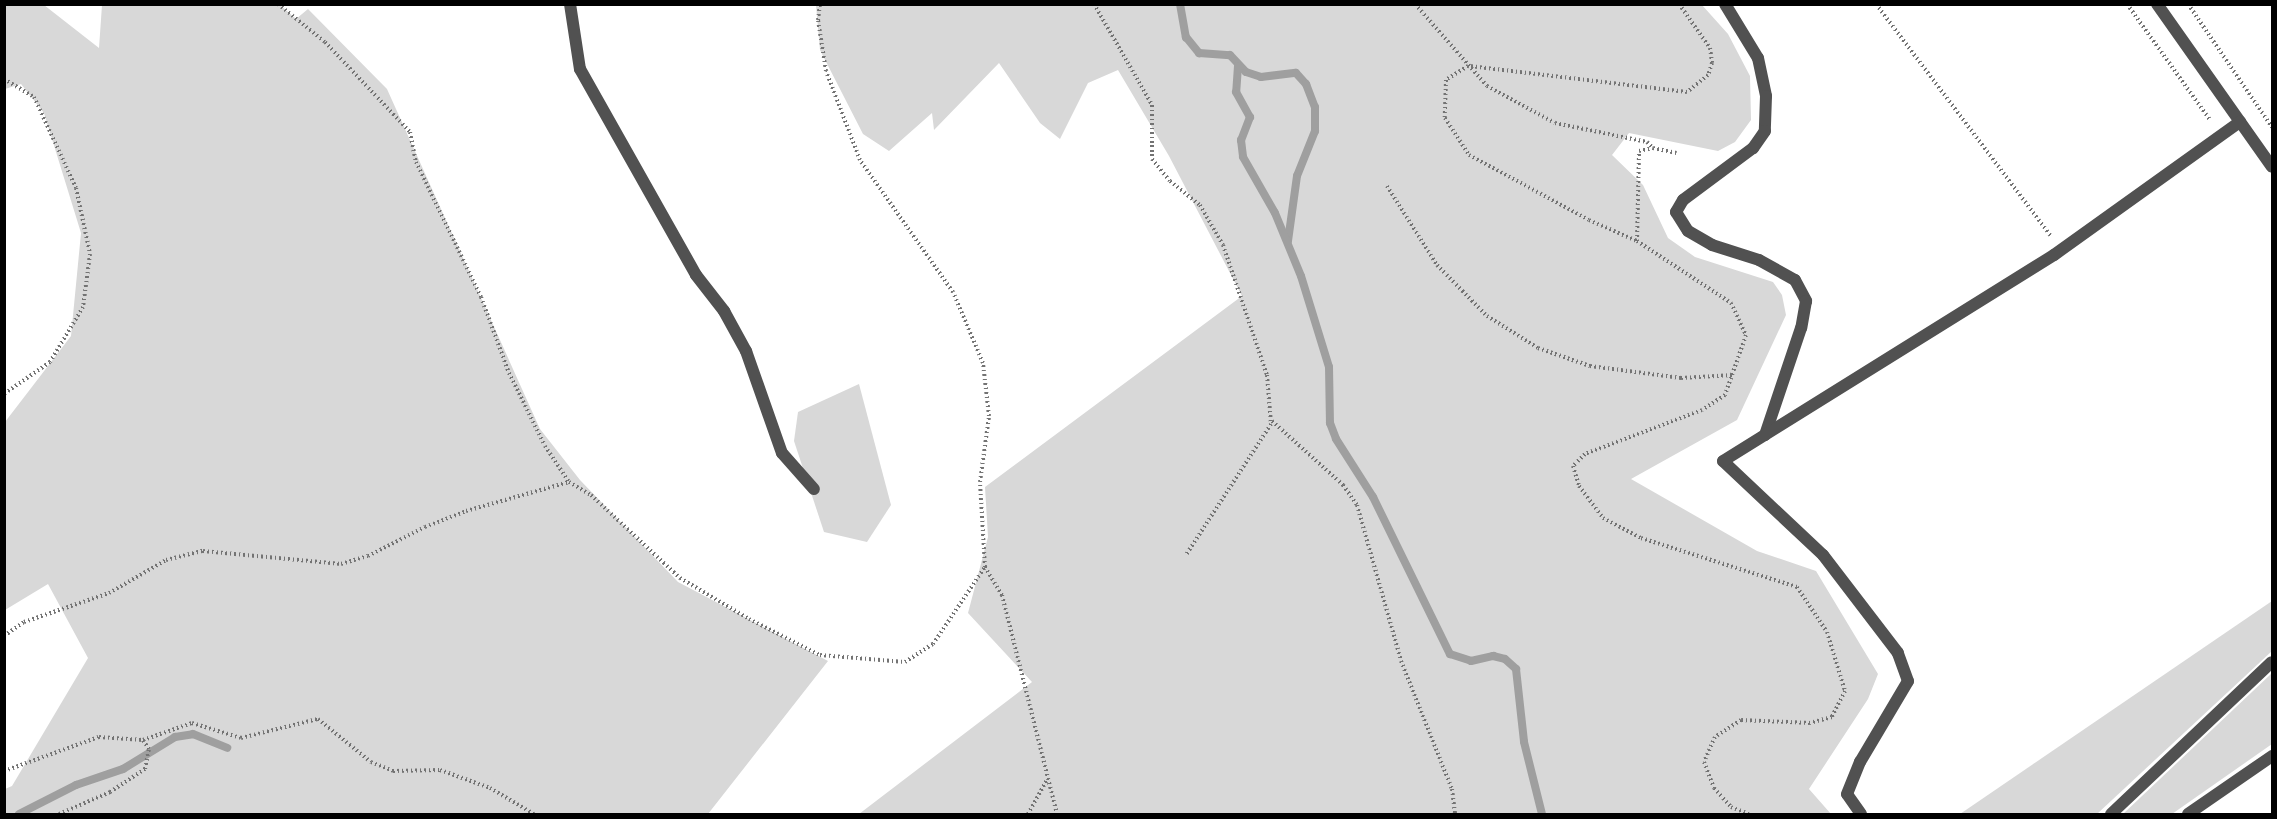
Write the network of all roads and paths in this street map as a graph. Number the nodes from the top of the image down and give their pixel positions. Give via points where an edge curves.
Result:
1 (278, 4) edge
2 (570, 4) edge
3 (820, 4) edge
4 (1094, 4) edge
5 (1415, 4) edge
6 (1679, 4) edge
7 (1725, 4) edge
8 (1876, 4) edge
9 (2127, 4) edge
10 (2157, 4) edge
11 (2188, 4) edge
12 (1468, 66) junction
13 (4, 79) edge
14 (2240, 122) junction
15 (2272, 127) edge
16 (2221, 135) junction
17 (1653, 148) junction
18 (1676, 153) dead end
19 (2272, 167) edge
20 (1388, 186) dead end
21 (1637, 241) junction
22 (2060, 250) junction
23 (1733, 375) junction
24 (4, 394) edge
25 (1271, 421) junction
26 (1765, 435) junction
27 (569, 482) junction
28 (814, 489) dead end
29 (1186, 555) dead end
30 (985, 567) junction
31 (4, 636) edge
32 (2272, 662) edge
33 (143, 740) junction
34 (2272, 756) edge
35 (4, 771) edge
36 (1046, 780) junction
37 (59, 814) edge
38 (534, 814) edge
39 (1028, 814) edge
40 (1057, 814) edge
41 (1455, 814) edge
42 (1749, 814) edge
43 (1861, 814) edge
44 (2111, 814) edge
45 (2188, 814) edge

1 - 27 path via 325,42 410,132 416,162 481,297 509,373 544,446
2 - 28 lane via 580,69 696,275 724,311 746,351 782,453
3 - 30 path via 818,20 826,71 860,160 953,291 983,363 989,416 980,482
4 - 25 path via 1152,105 1152,159 1170,181 1200,205 1223,245 1267,375
5 - 12 path
6 - 12 path via 1710,48 1712,63 1708,75 1687,92
7 - 26 lane via 1758,58 1766,96 1765,131 1753,148 1683,200 1676,212 1688,231 1712,245 1759,260 1795,280 1806,301 1801,328
8 - 22 path
9 - 16 path
10 - 14 lane
11 - 15 path
12 - 17 path via 1486,86 1555,123 1647,142
12 - 21 path via 1446,80 1445,118 1469,155 1589,220
13 - 24 path via 34,97 76,188 90,254 83,307 56,353 50,362
14 - 16 lane
14 - 19 lane
16 - 22 lane
17 - 18 path
17 - 21 path via 1639,152
20 - 23 path via 1437,265 1487,316 1538,348 1590,366 1682,378
21 - 23 path via 1731,303 1746,335
22 - 26 lane
23 - 42 path via 1725,395 1702,410 1585,454 1573,466 1579,486 1603,518 1641,538 1797,587 1827,632 1845,691 1832,717 1810,723 1742,720 1714,737 1704,762 1714,788 1731,807
25 - 29 path
25 - 41 path via 1342,485 1357,505 1401,661 1452,789
26 - 43 lane via 1723,461 1823,555 1898,653 1908,681 1860,762 1847,794
27 - 30 path via 591,495 680,578 748,619 820,655 905,662 933,644
27 - 31 path via 466,511 368,556 341,564 203,551 166,560 109,593 24,622
30 - 36 path via 1002,595
32 - 44 lane
33 - 35 path via 99,737
33 - 37 path via 148,749 145,769 110,792
33 - 38 path via 192,723 241,738 318,719 371,762 393,771 440,770 490,788
34 - 45 lane
36 - 39 path
36 - 40 path

